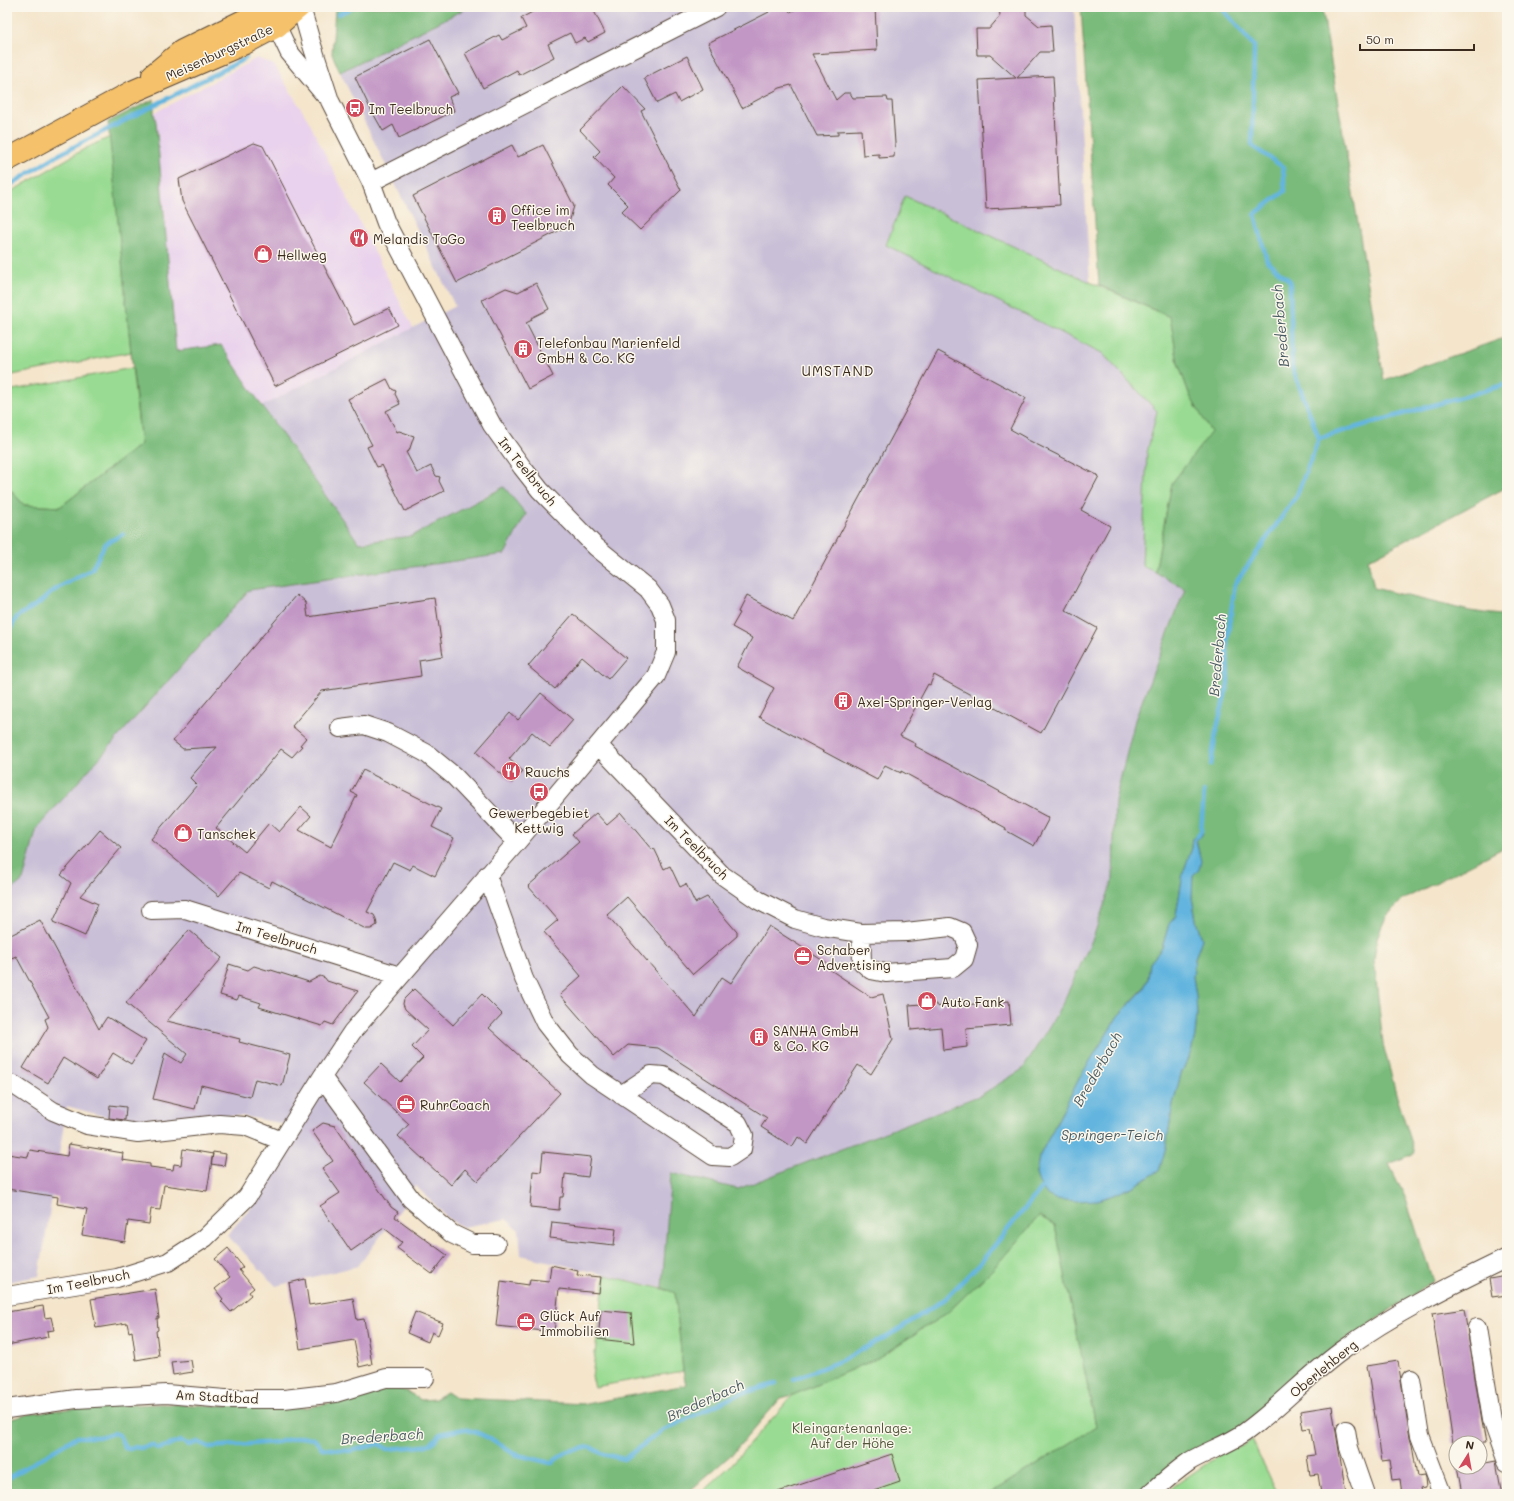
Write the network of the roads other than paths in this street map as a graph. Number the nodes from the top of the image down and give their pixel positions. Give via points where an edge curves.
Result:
1 (294, 7) edge
2 (300, 7) edge
3 (716, 7) edge
4 (274, 20) junction
5 (330, 101) junction
6 (7, 160) edge
7 (371, 182) junction
8 (340, 728) dead end
9 (598, 745) junction
10 (516, 842) junction
11 (488, 875) junction
12 (151, 910) dead end
13 (860, 933) junction
14 (400, 976) junction
15 (322, 1077) junction
16 (7, 1083) edge
17 (621, 1095) junction
18 (282, 1141) junction
19 (496, 1244) dead end
20 (1507, 1258) edge
21 (7, 1296) edge
22 (1477, 1328) dead end
23 (425, 1378) dead end
24 (1411, 1379) dead end
25 (7, 1408) edge
26 (1346, 1430) dead end
27 (1507, 1462) edge
28 (1150, 1494) edge
29 (1365, 1494) edge
30 (1442, 1494) edge

1 - 4 main road, Meisenburgstraße
2 - 4 main road, Meisenburgstraße
2 - 5 street, Im Teelbruch
3 - 7 street
4 - 5 street, Im Teelbruch via 289,52
4 - 6 main road, Meisenburgstraße via 244,43 134,90
5 - 7 street, Im Teelbruch
7 - 9 street, Im Teelbruch via 386,223 492,425 540,490 596,547 648,589 660,605 666,620 666,652 656,676
8 - 10 street via 364,725 388,733 426,753 454,776
9 - 10 street, Im Teelbruch
9 - 13 street, Im Teelbruch via 722,875 758,900 795,919
10 - 11 street, Im Teelbruch
11 - 14 street, Im Teelbruch
11 - 17 street via 524,979 545,1023 570,1055 592,1075
12 - 14 street, Im Teelbruch via 185,909
13 - 13 street, Im Teelbruch via 862,962 870,970 886,973 953,968 964,959 968,945 962,932 950,927 906,932
14 - 15 street, Im Teelbruch via 352,1032
15 - 18 street, Im Teelbruch
15 - 19 street via 411,1199 452,1234 473,1244
16 - 18 street via 52,1111 87,1125 138,1133 219,1124 245,1126
17 - 17 street via 713,1156 730,1157 742,1148 744,1135 738,1123 664,1076 651,1075
18 - 21 street, Im Teelbruch via 247,1197 205,1238 168,1262 117,1278
20 - 28 street, Oberlehberg via 1443,1290 1344,1349 1242,1435 1191,1461
22 - 27 street via 1492,1420
23 - 25 street, Am Stadtbad via 386,1378 336,1393 284,1399 225,1399 166,1394 76,1399
24 - 30 street via 1420,1436
26 - 29 street via 1348,1448

